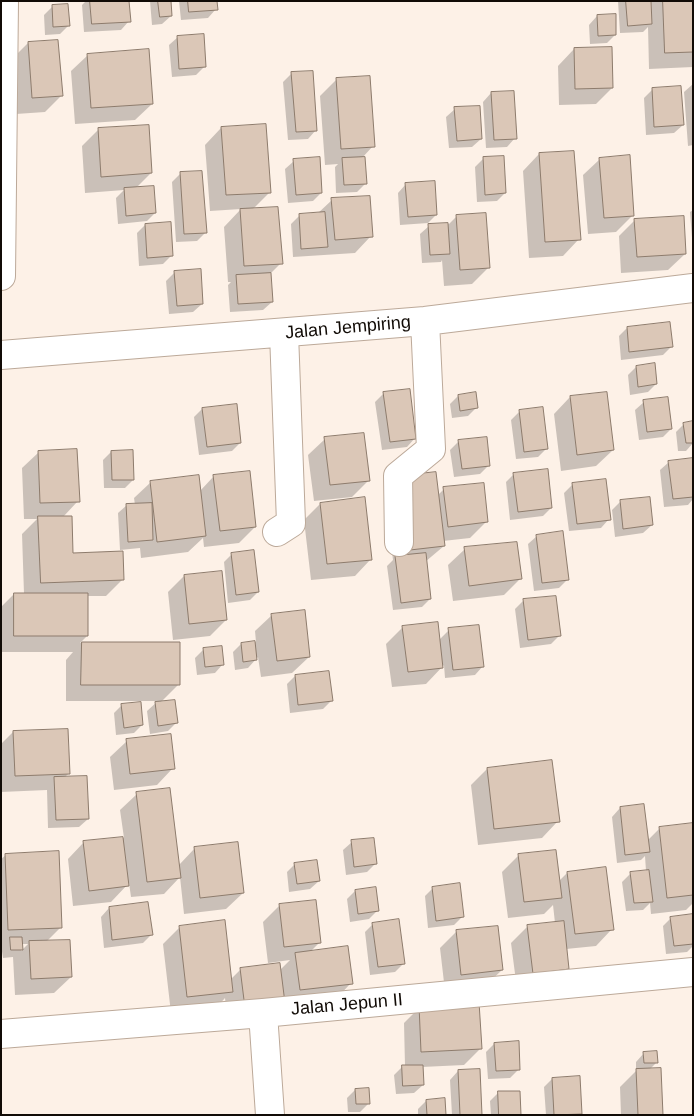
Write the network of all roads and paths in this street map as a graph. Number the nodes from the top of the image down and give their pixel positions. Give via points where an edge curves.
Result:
1 (4, 1) edge
2 (1, 276) edge
3 (693, 288) edge
4 (424, 321) junction
5 (284, 333) junction
6 (1, 356) edge
7 (277, 532) dead end
8 (399, 542) dead end
9 (693, 972) edge
10 (263, 1013) junction
11 (1, 1034) edge
12 (270, 1115) edge

1 - 2 street
3 - 4 street, Jalan Jempiring
4 - 5 street, Jalan Jempiring
4 - 8 street via 431,449 398,476
5 - 6 street, Jalan Jempiring
5 - 7 street via 291,523
9 - 10 street, Jalan Jepun II
10 - 11 street, Jalan Jepun II
10 - 12 street

